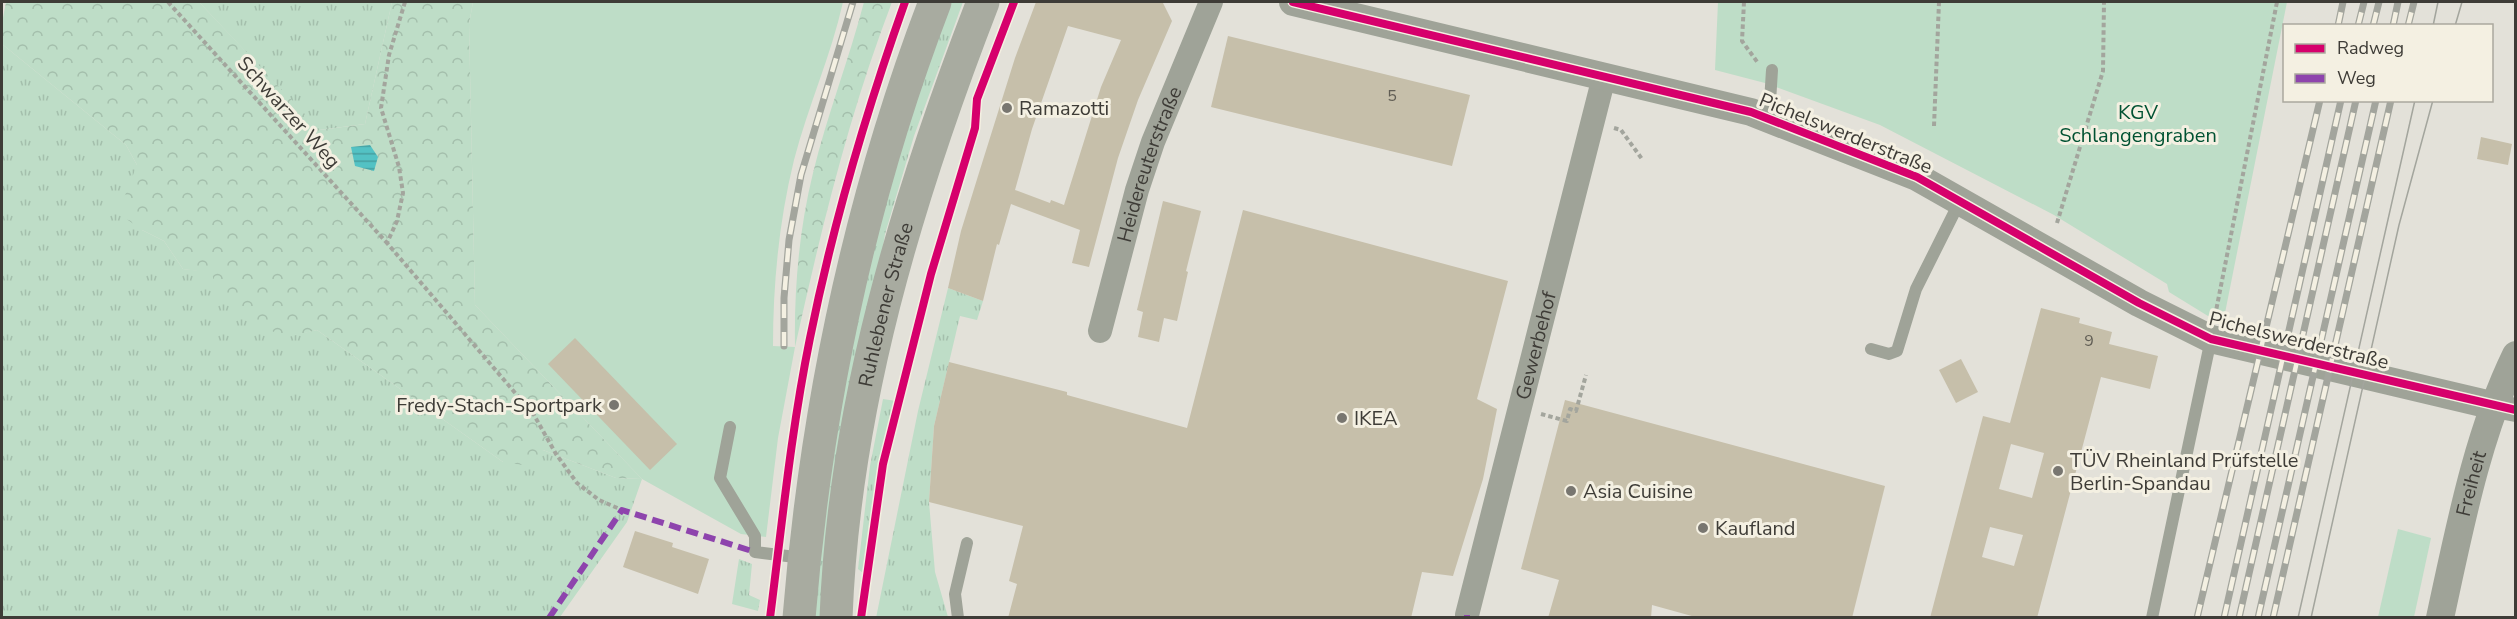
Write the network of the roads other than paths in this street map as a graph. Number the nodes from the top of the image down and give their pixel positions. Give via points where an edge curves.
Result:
1 (935, 2) edge
2 (983, 2) edge
3 (1211, 2) edge
4 (1293, 2) edge
5 (1767, 69) road end
6 (1604, 77) junction
7 (1769, 118) junction
8 (1960, 201) junction
9 (1100, 331) dead end
10 (2211, 339) junction
11 (1871, 349) dead end
12 (2516, 355) edge
13 (2505, 408) edge
14 (730, 427) dead end
15 (967, 543) dead end
16 (804, 558) junction
17 (1473, 616) edge
18 (799, 618) edge
19 (836, 618) edge
20 (958, 618) edge
21 (2152, 618) edge
22 (2440, 618) edge

1 - 16 main road, Ruhlebener Straße via 884,153 856,258 835,356
2 - 19 main road, Ruhlebener Straße via 923,169 874,350 844,504
3 - 9 street, Heidereuterstraße via 1153,141
4 - 6 street, Pichelswerderstraße
5 - 7 lane
6 - 7 street, Pichelswerderstraße
6 - 17 street, Gewerbehof
7 - 8 street, Pichelswerderstraße via 1917,177
8 - 10 street, Pichelswerderstraße via 2139,303
8 - 11 lane via 1916,289 1897,351 1889,354
10 - 13 street, Pichelswerderstraße
10 - 21 lane
12 - 13 street, Freiheit
13 - 22 street, Freiheit via 2455,548
14 - 16 lane via 720,478 755,536 755,552
15 - 20 lane via 954,594
16 - 18 main road, Ruhlebener Straße

